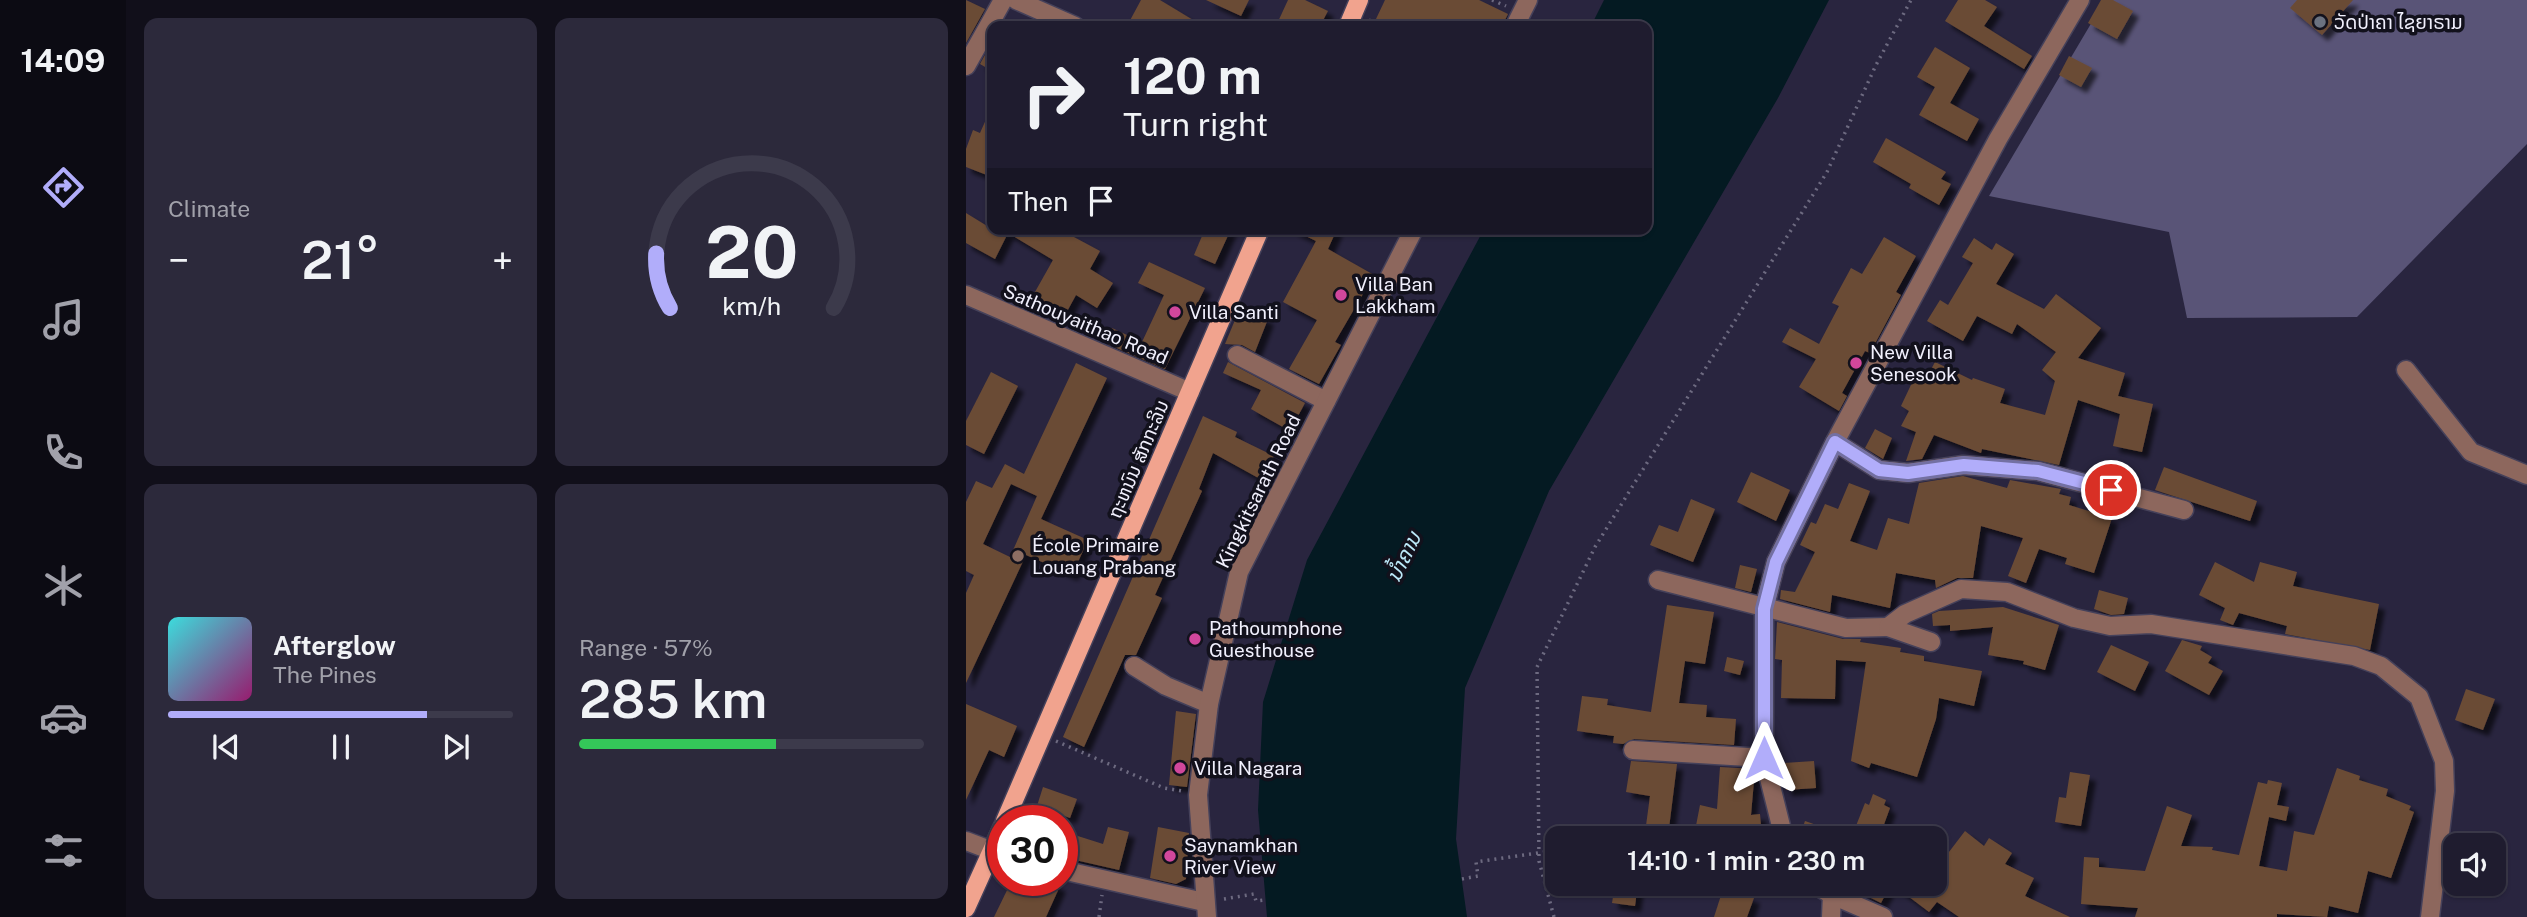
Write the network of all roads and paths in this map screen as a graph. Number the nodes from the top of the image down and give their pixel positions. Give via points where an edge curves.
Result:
1 (1003, 0) edge
2 (1016, 0) edge
3 (1359, 0) edge
4 (1528, 0) edge
5 (1911, 0) edge
6 (2080, 0) edge
7 (991, 21) edge
8 (1064, 21) edge
9 (1350, 21) edge
10 (1518, 21) edge
11 (987, 29) edge
12 (966, 66) edge
13 (1258, 235) edge
14 (1411, 235) edge
15 (966, 295) edge
16 (1223, 349) junction
17 (2406, 370) dead end
18 (1190, 391) junction
19 (1326, 401) junction
20 (1835, 442) junction
21 (2527, 475) edge
22 (2184, 510) dead end
23 (1658, 580) dead end
24 (1764, 609) junction
25 (1888, 627) junction
26 (1931, 642) dead end
27 (1134, 666) dead end
28 (1209, 705) junction
29 (1061, 743) dead end
30 (1633, 750) dead end
31 (1764, 758) junction
32 (1164, 788) dead end
33 (1012, 805) edge
34 (1781, 826) edge
35 (966, 841) edge
36 (987, 850) edge
37 (1545, 852) edge
38 (987, 871) edge
39 (1078, 874) edge
40 (1462, 878) dead end
41 (1832, 896) edge
42 (1834, 896) edge
43 (1102, 898) dead end
44 (1265, 900) dead end
45 (966, 908) edge
46 (1206, 910) edge
47 (1099, 917) edge
48 (1554, 917) edge
49 (1831, 917) edge
50 (1883, 917) edge
51 (2430, 917) edge

1 - 7 street
2 - 8 street
3 - 9 main road
4 - 10 street
5 - 48 path via 1827,172 1595,547 1537,667 1539,861
6 - 20 street via 1998,139
11 - 12 street
13 - 16 main road, ຖະຫນົນ ສັກກະລິນ
14 - 19 street, Kingkitsarath Road
15 - 18 street, Sathouyaithao Road
16 - 18 main road, ຖະຫນົນ ສັກກະລິນ
16 - 19 street
17 - 21 street via 2471,452
18 - 33 main road, ຖະຫນົນ ສັກກະລິນ
19 - 28 street, Kingkitsarath Road via 1239,572
20 - 22 street via 1879,470 1908,473 1964,465 2038,471
20 - 24 street via 1776,562
23 - 24 street
24 - 25 street via 1846,628
24 - 31 street
25 - 26 street
25 - 51 street via 1905,614 1961,589 2007,592 2074,618 2110,626 2151,624 2354,656 2381,666 2419,697 2446,772
27 - 28 street via 1166,687
28 - 46 street, Kingkitsarath Road via 1198,795
29 - 32 path
30 - 31 street
31 - 34 street
35 - 36 street
37 - 40 path via 1476,862 1478,876
38 - 45 main road
39 - 46 street
41 - 49 street
42 - 50 street
43 - 47 path
44 - 46 path via 1256,901 1254,894

